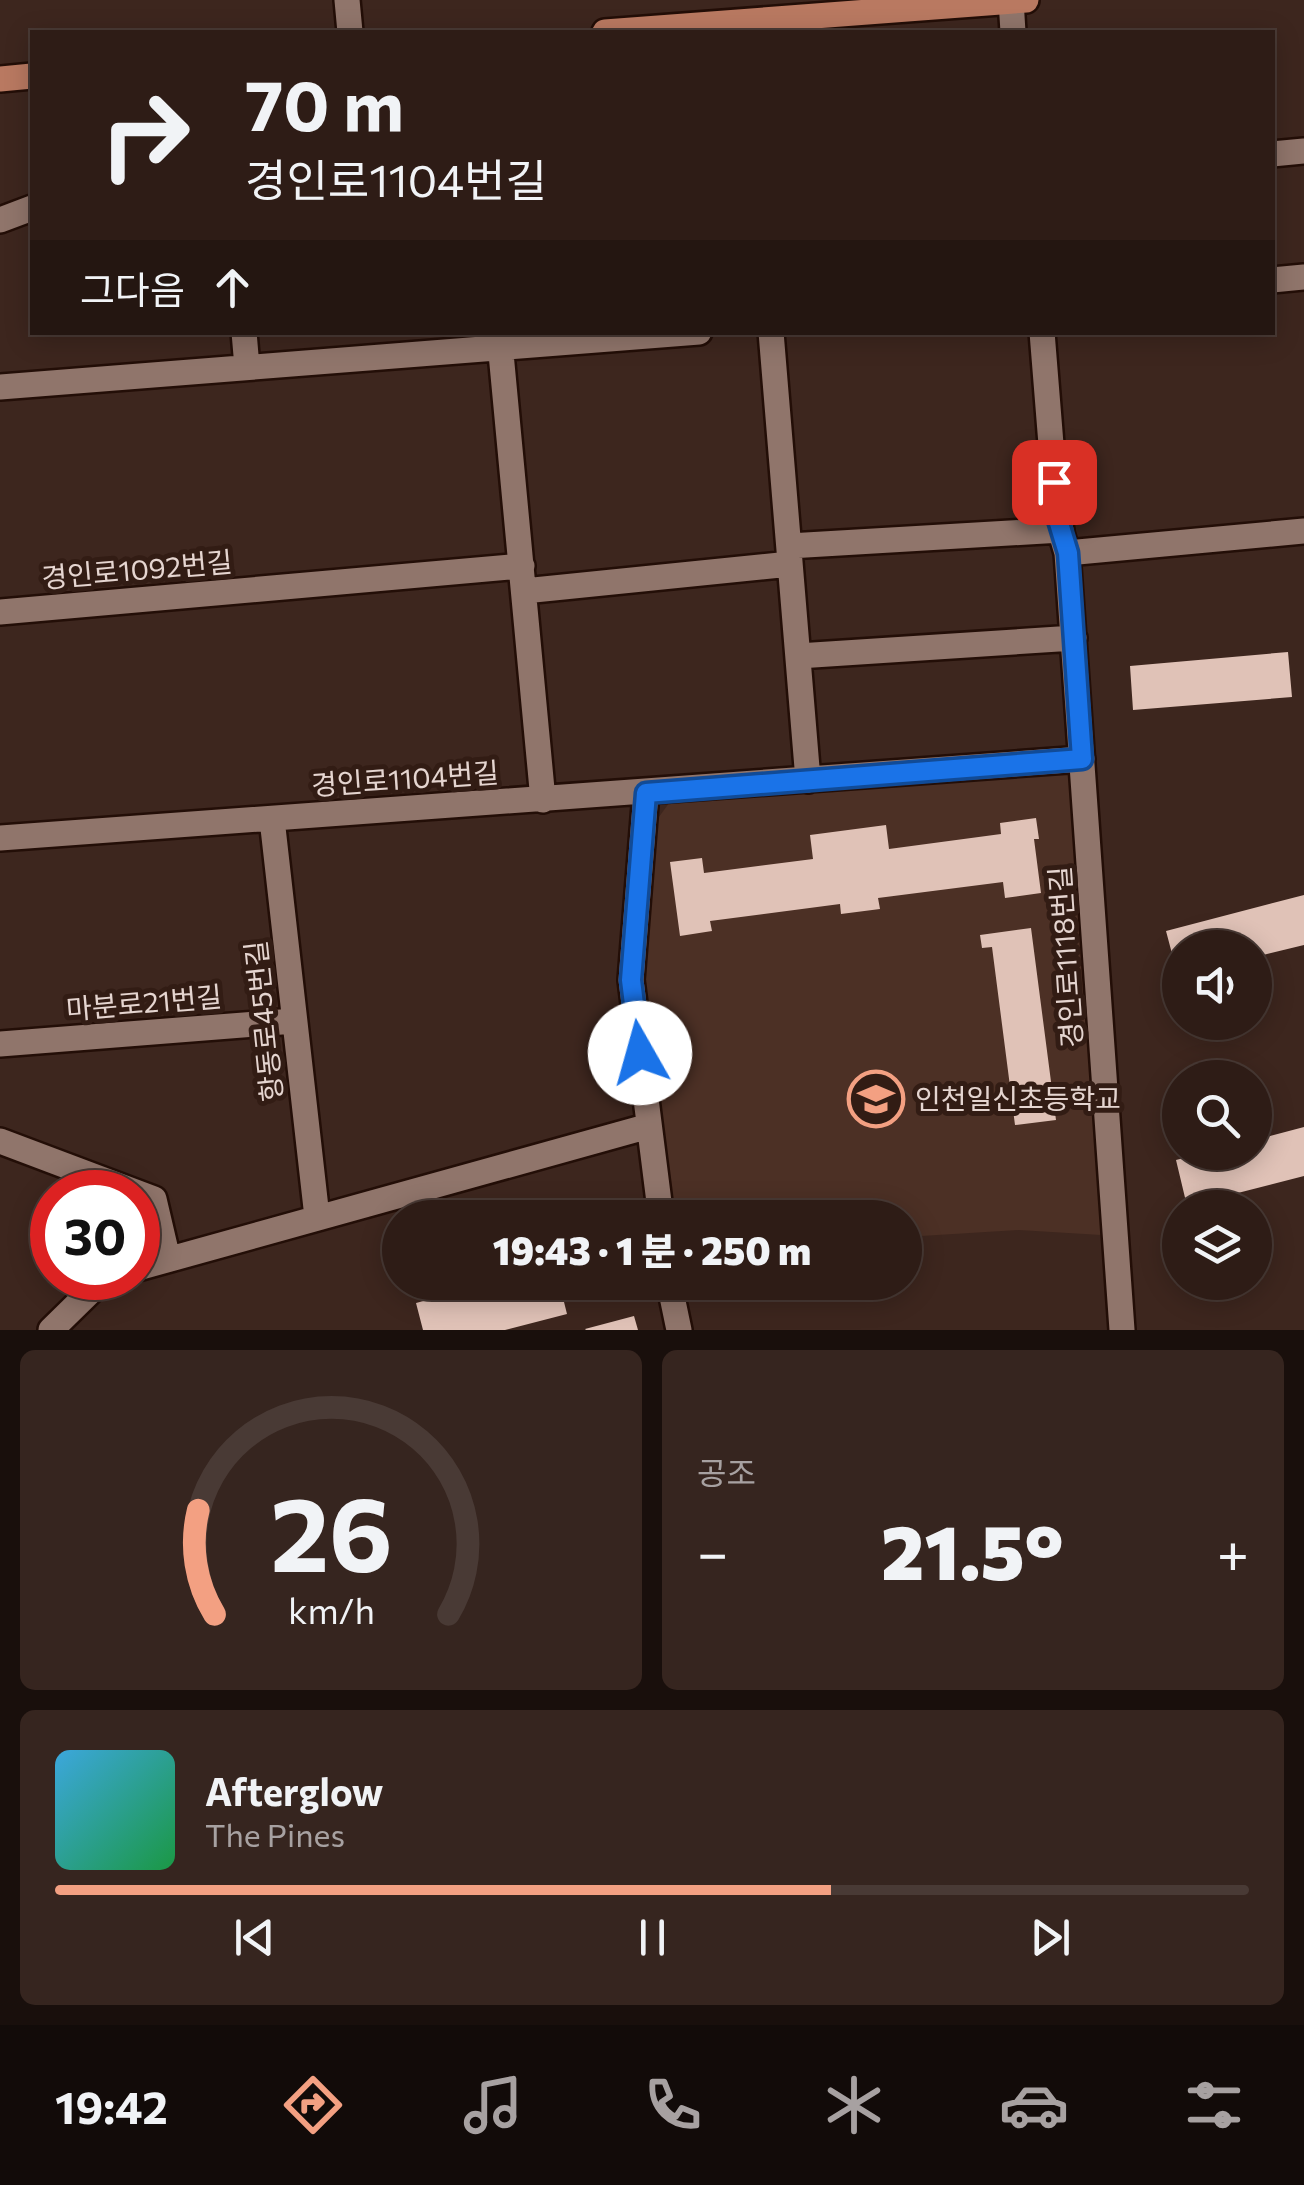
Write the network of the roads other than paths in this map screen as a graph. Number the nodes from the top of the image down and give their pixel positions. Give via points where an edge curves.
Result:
1 (347, 0) edge
2 (1016, 0) edge
3 (350, 30) edge
4 (631, 30) edge
5 (1013, 30) edge
6 (30, 76) edge
7 (0, 79) edge
8 (1304, 151) edge
9 (1275, 154) edge
10 (30, 209) edge
11 (0, 220) edge
12 (1304, 277) edge
13 (1275, 280) edge
14 (244, 335) edge
15 (624, 335) edge
16 (772, 335) edge
17 (1042, 335) edge
18 (500, 340) edge
19 (246, 368) junction
20 (0, 387) edge
21 (1304, 531) edge
22 (1064, 542) junction
23 (790, 555) junction
24 (523, 579) junction
25 (0, 612) edge
26 (1074, 638) junction
27 (798, 656) junction
28 (1082, 759) junction
29 (808, 780) junction
30 (646, 793) junction
31 (543, 800) junction
32 (272, 819) junction
33 (0, 838) edge
34 (294, 1021) junction
35 (0, 1044) edge
36 (650, 1126) junction
37 (0, 1141) edge
38 (659, 1200) edge
39 (318, 1217) junction
40 (168, 1258) junction
41 (160, 1261) edge
42 (82, 1300) edge
43 (673, 1300) edge
44 (51, 1330) edge
45 (679, 1330) edge
46 (1122, 1330) edge

1 - 3 street
2 - 4 main road
2 - 5 street
6 - 7 main road
8 - 9 street
10 - 11 street
12 - 13 street
14 - 19 street
15 - 18 street
16 - 23 street
17 - 22 street, 경인로1118번길
18 - 19 street
18 - 24 street, 경인로1104번길
19 - 20 street
21 - 22 street
22 - 23 street
22 - 26 street, 경인로1118번길
23 - 24 street
23 - 27 street
24 - 25 street, 경인로1092번길 via 280,587
24 - 31 street, 경인로1104번길
26 - 27 street
26 - 28 street, 경인로1118번길
27 - 29 street
28 - 29 street
28 - 46 street, 경인로1118번길
29 - 30 street, 경인로1104번길
30 - 31 street, 경인로1104번길
30 - 36 street via 631,980
31 - 32 street, 경인로1104번길
32 - 33 street
32 - 34 street, 항동로45번길
34 - 35 street, 마분로21번길
34 - 39 street, 항동로45번길
36 - 38 street
36 - 39 street
37 - 40 street via 154,1199
39 - 40 street
40 - 41 street
42 - 44 street
43 - 45 street

